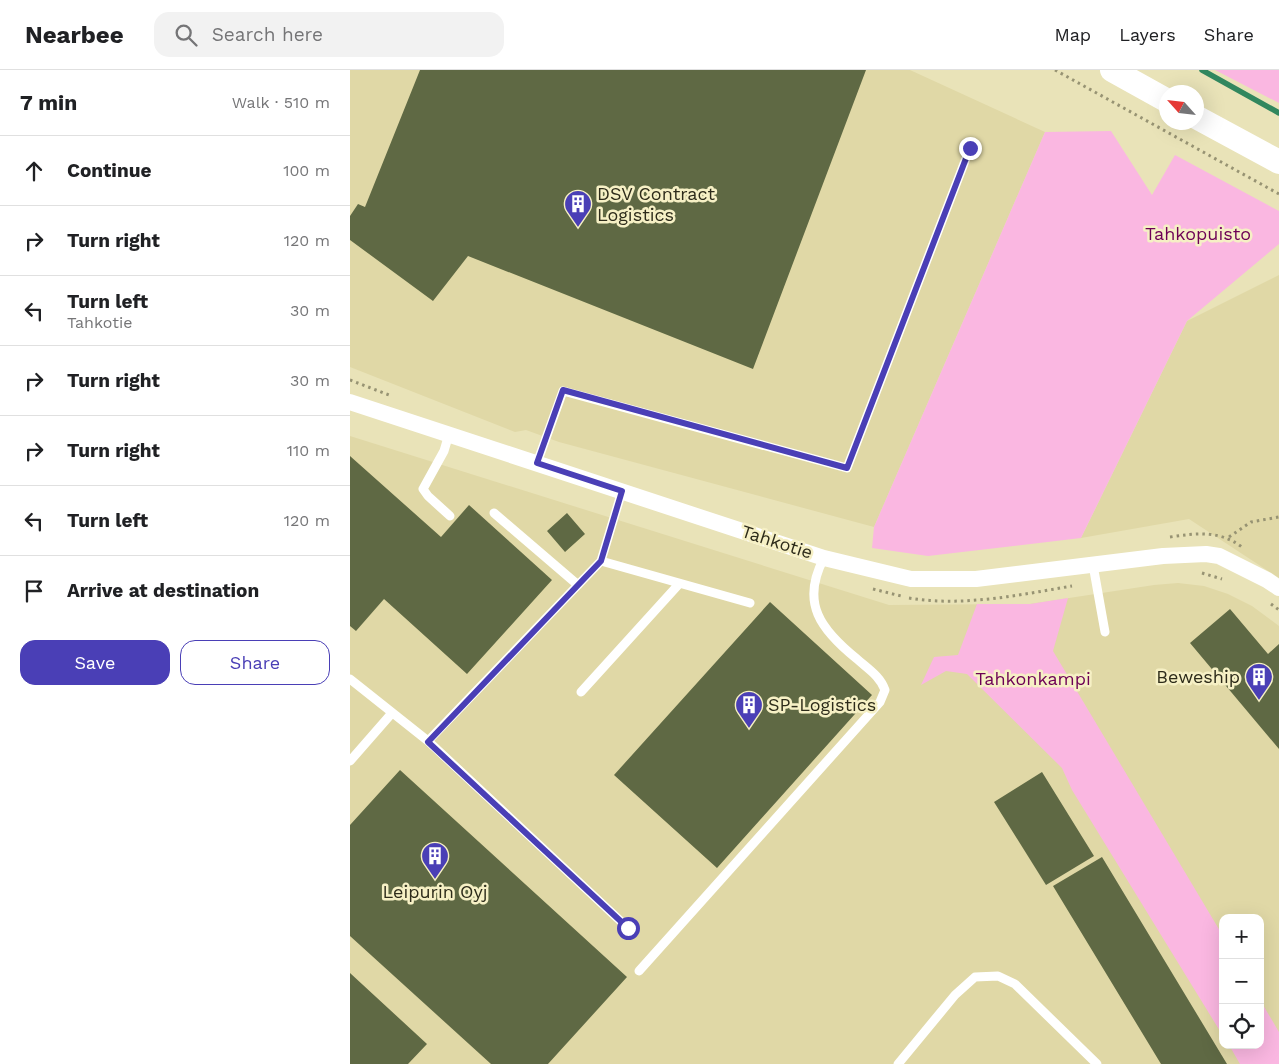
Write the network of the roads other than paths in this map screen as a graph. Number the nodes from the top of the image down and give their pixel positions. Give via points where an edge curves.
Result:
1 (1112, 70) edge
2 (1159, 96) edge
3 (1204, 121) edge
4 (970, 148) dead end
5 (1279, 162) edge
6 (350, 402) edge
7 (449, 434) junction
8 (537, 463) junction
9 (622, 491) junction
10 (494, 513) dead end
11 (450, 516) dead end
12 (824, 558) junction
13 (601, 561) junction
14 (1093, 565) junction
15 (679, 584) junction
16 (578, 585) junction
17 (1279, 588) edge
18 (750, 603) dead end
19 (1105, 632) dead end
20 (350, 678) edge
21 (581, 692) dead end
22 (392, 713) junction
23 (428, 742) junction
24 (350, 761) edge
25 (628, 928) dead end
26 (638, 971) dead end
27 (898, 1064) edge
28 (1097, 1064) edge

1 - 2 main road
3 - 5 main road
4 - 8 lane via 847,468 563,390
6 - 7 street, Tahkotie
7 - 8 street, Tahkotie
7 - 11 lane via 444,451 423,489
8 - 9 street, Tahkotie
9 - 12 street, Tahkotie
9 - 13 lane
10 - 16 lane
12 - 14 street, Tahkotie via 911,579 976,579
12 - 26 lane via 816,572 812,600 834,641 882,680 885,690 880,702
13 - 15 lane
13 - 16 lane
14 - 17 street, Tahkotie via 1206,554 1219,556
14 - 19 lane
15 - 18 lane
15 - 21 lane
16 - 23 lane
20 - 22 lane
22 - 23 lane
22 - 24 lane
23 - 25 lane
27 - 28 lane via 955,995 975,976 998,976 1015,984

